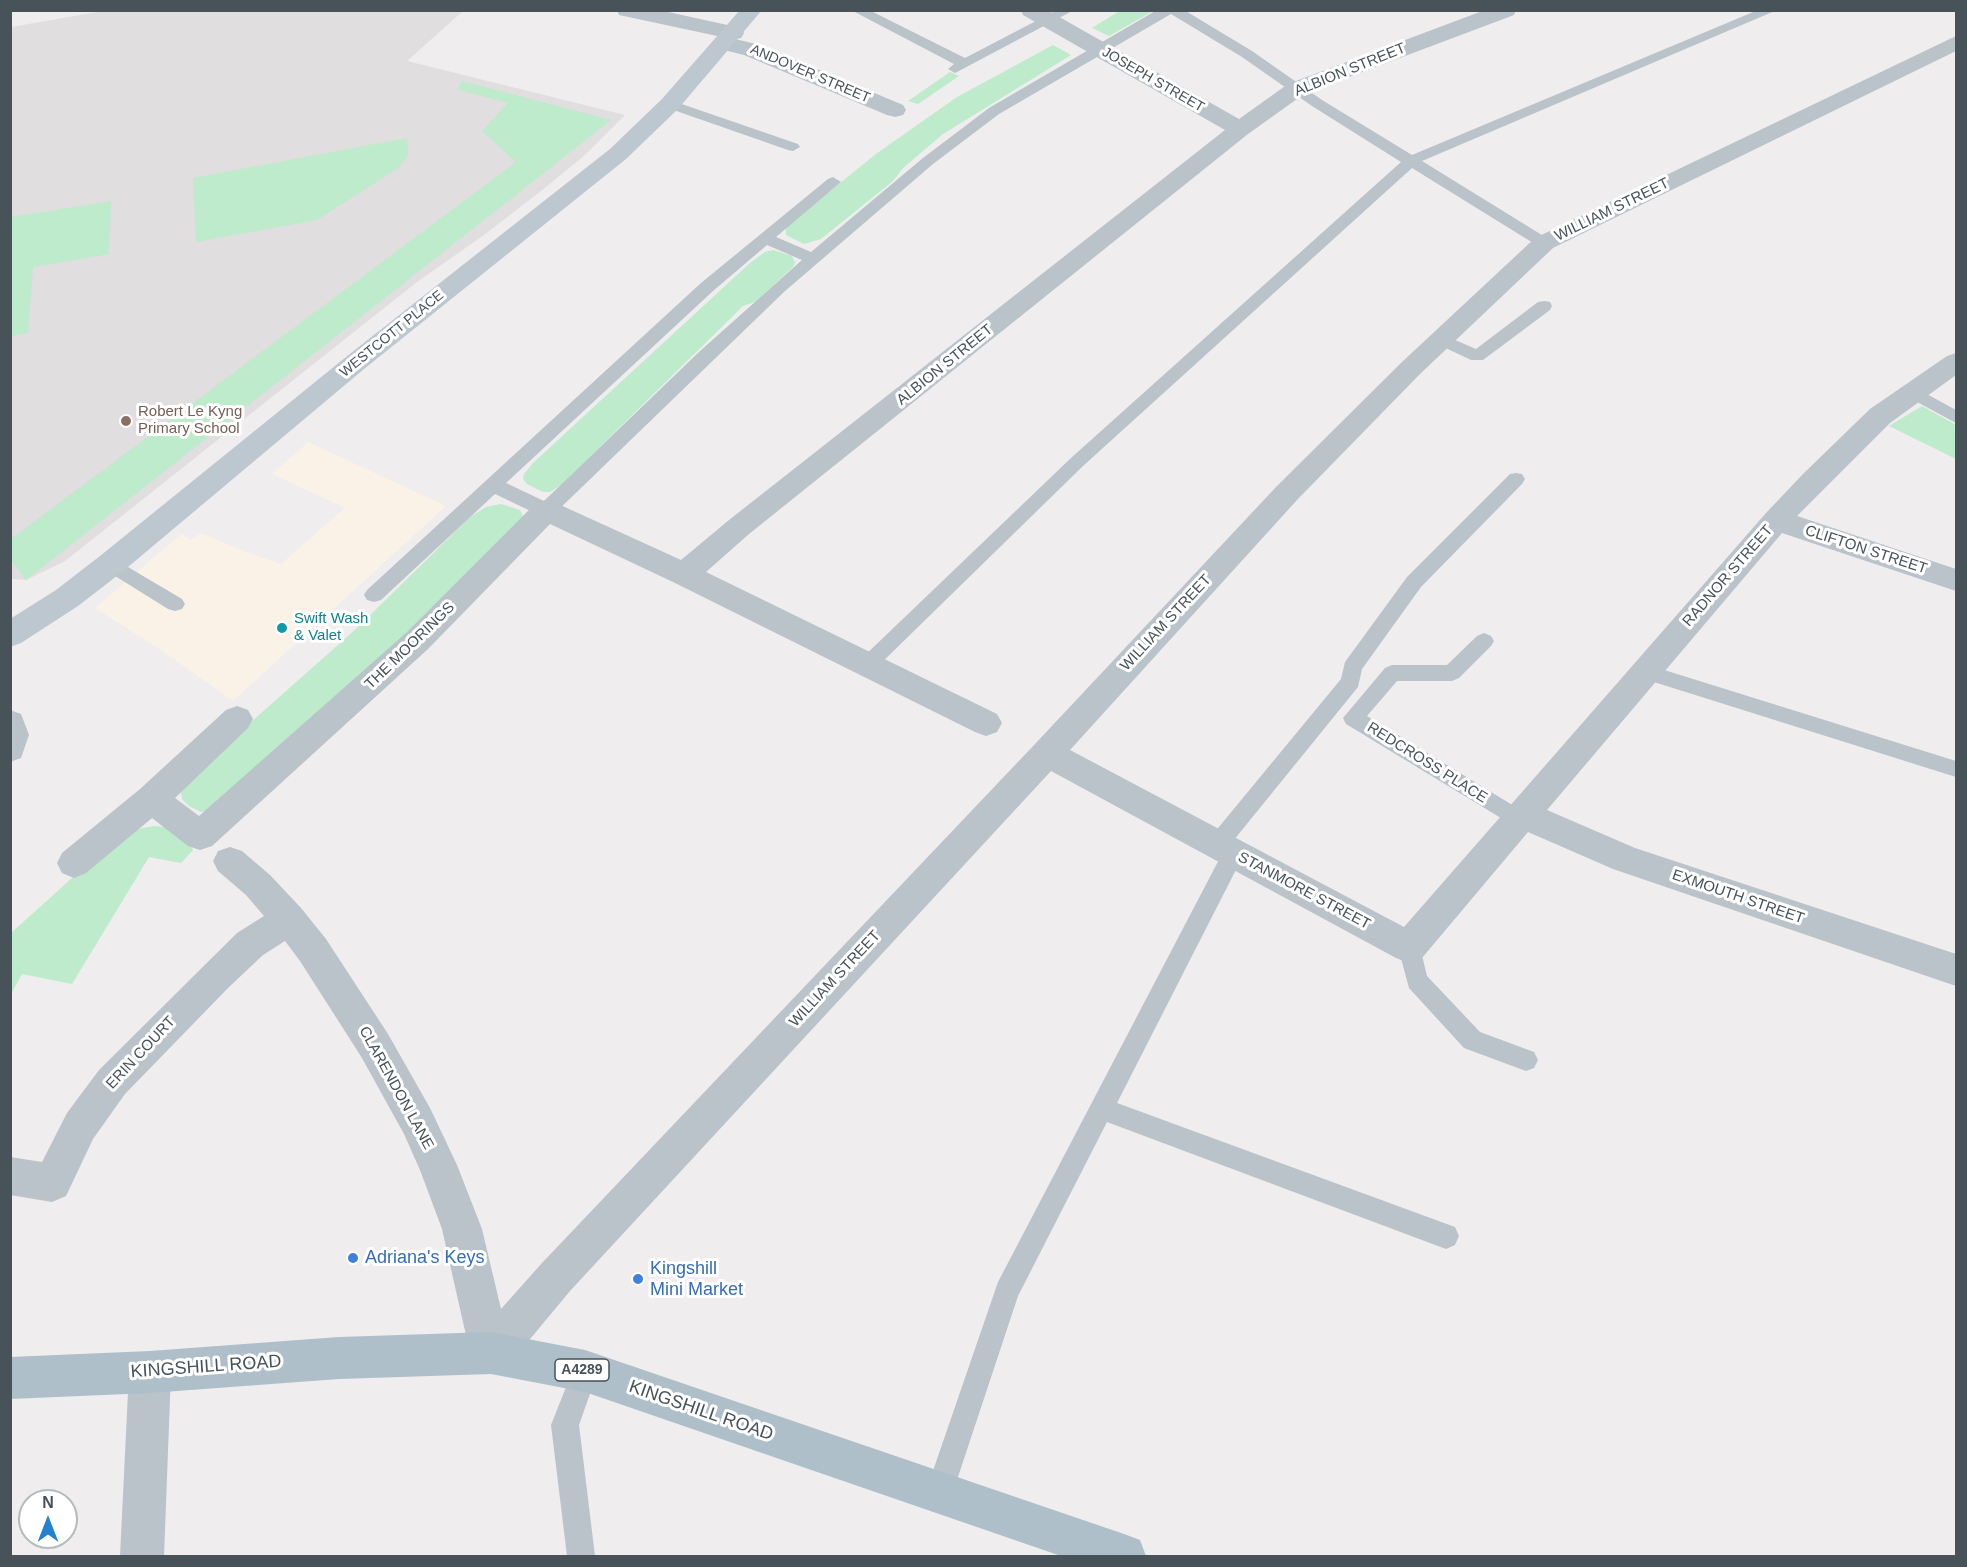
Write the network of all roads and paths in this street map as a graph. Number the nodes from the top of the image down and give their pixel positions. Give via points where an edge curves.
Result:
1 (627, 10) edge
2 (752, 10) edge
3 (857, 10) edge
4 (1168, 10) edge
5 (1174, 10) edge
6 (1506, 10) edge
7 (1772, 10) edge
8 (1054, 18) edge
9 (729, 38) junction
10 (1956, 43) edge
11 (1101, 50) junction
12 (1296, 89) junction
13 (670, 104) junction
14 (895, 110) dead end
15 (1240, 129) junction
16 (793, 147) dead end
17 (1412, 160) junction
18 (833, 182) dead end
19 (764, 238) junction
20 (1544, 243) junction
21 (812, 258) junction
22 (1544, 306) dead end
23 (1441, 339) junction
24 (1956, 362) edge
25 (1912, 392) junction
26 (1956, 417) edge
27 (1516, 479) dead end
28 (493, 485) junction
29 (546, 510) junction
30 (1776, 520) junction
31 (111, 564) junction
32 (684, 574) junction
33 (1956, 580) edge
34 (374, 595) dead end
35 (175, 604) dead end
36 (10, 635) edge
37 (1484, 640) dead end
38 (867, 665) junction
39 (1645, 672) junction
40 (237, 719) dead end
41 (10, 723) edge
42 (986, 723) dead end
43 (10, 749) edge
44 (1047, 753) junction
45 (1956, 769) edge
46 (152, 799) junction
47 (1521, 818) junction
48 (1225, 849) junction
49 (230, 861) dead end
50 (74, 863) dead end
51 (289, 919) junction
52 (1409, 946) junction
53 (1956, 970) edge
54 (1526, 1060) dead end
55 (1102, 1109) junction
56 (10, 1176) edge
57 (1446, 1236) dead end
58 (491, 1353) junction
59 (585, 1371) junction
60 (150, 1372) junction
61 (10, 1378) edge
62 (939, 1494) junction
63 (142, 1557) edge
64 (581, 1557) edge
65 (1124, 1557) edge

1 - 9 street, ANDOVER STREET
2 - 9 main road, WESTCOTT PLACE
3 - 8 lane via 960,66
4 - 11 lane
5 - 12 lane
6 - 12 street, ALBION STREET
7 - 17 lane
8 - 11 street, JOSEPH STREET
9 - 13 main road, WESTCOTT PLACE
9 - 14 street, ANDOVER STREET
10 - 20 street, WILLIAM STREET
11 - 15 street, JOSEPH STREET
11 - 21 lane via 967,130
12 - 15 street, ALBION STREET
12 - 17 lane
13 - 16 lane
13 - 31 main road, WESTCOTT PLACE via 618,154
15 - 32 street, ALBION STREET
17 - 20 lane
17 - 38 lane via 1077,462
18 - 19 lane
19 - 21 lane
19 - 28 lane
20 - 23 street, WILLIAM STREET
21 - 29 lane
22 - 23 lane via 1477,356
23 - 44 street, WILLIAM STREET via 1287,493
24 - 25 street, RADNOR STREET
25 - 26 lane
25 - 30 street, RADNOR STREET via 1855,438
27 - 48 lane via 1414,582 1352,667 1351,681
28 - 29 lane
28 - 34 lane
29 - 32 street
29 - 46 street, THE MOORINGS via 417,640 200,836
30 - 33 street, CLIFTON STREET
30 - 39 street, RADNOR STREET
31 - 35 lane
31 - 36 main road, WESTCOTT PLACE
32 - 38 street
37 - 47 lane, REDCROSS PLACE via 1452,673 1392,673 1353,717
38 - 42 street
39 - 45 lane
39 - 47 street, RADNOR STREET
40 - 46 street
41 - 43 street
44 - 48 street, STANMORE STREET
44 - 58 street, WILLIAM STREET via 564,1269
46 - 50 street
47 - 52 street
47 - 53 street, EXMOUTH STREET via 1625,859
48 - 52 street, STANMORE STREET
48 - 55 lane
49 - 51 street, CLARENDON LANE
51 - 56 street, ERIN COURT via 250,944 112,1082 80,1126 52,1183
51 - 58 street, CLARENDON LANE via 375,1046 438,1165 462,1229
52 - 54 lane via 1417,981 1472,1040
55 - 57 lane
55 - 62 lane via 1007,1291
58 - 59 main road, KINGSHILL ROAD / A4289
58 - 60 main road, KINGSHILL ROAD / A4289 via 339,1358
59 - 62 main road, KINGSHILL ROAD / A4289
59 - 64 lane via 565,1425
60 - 61 main road, KINGSHILL ROAD / A4289
60 - 63 street
62 - 65 main road, KINGSHILL ROAD / A4289

